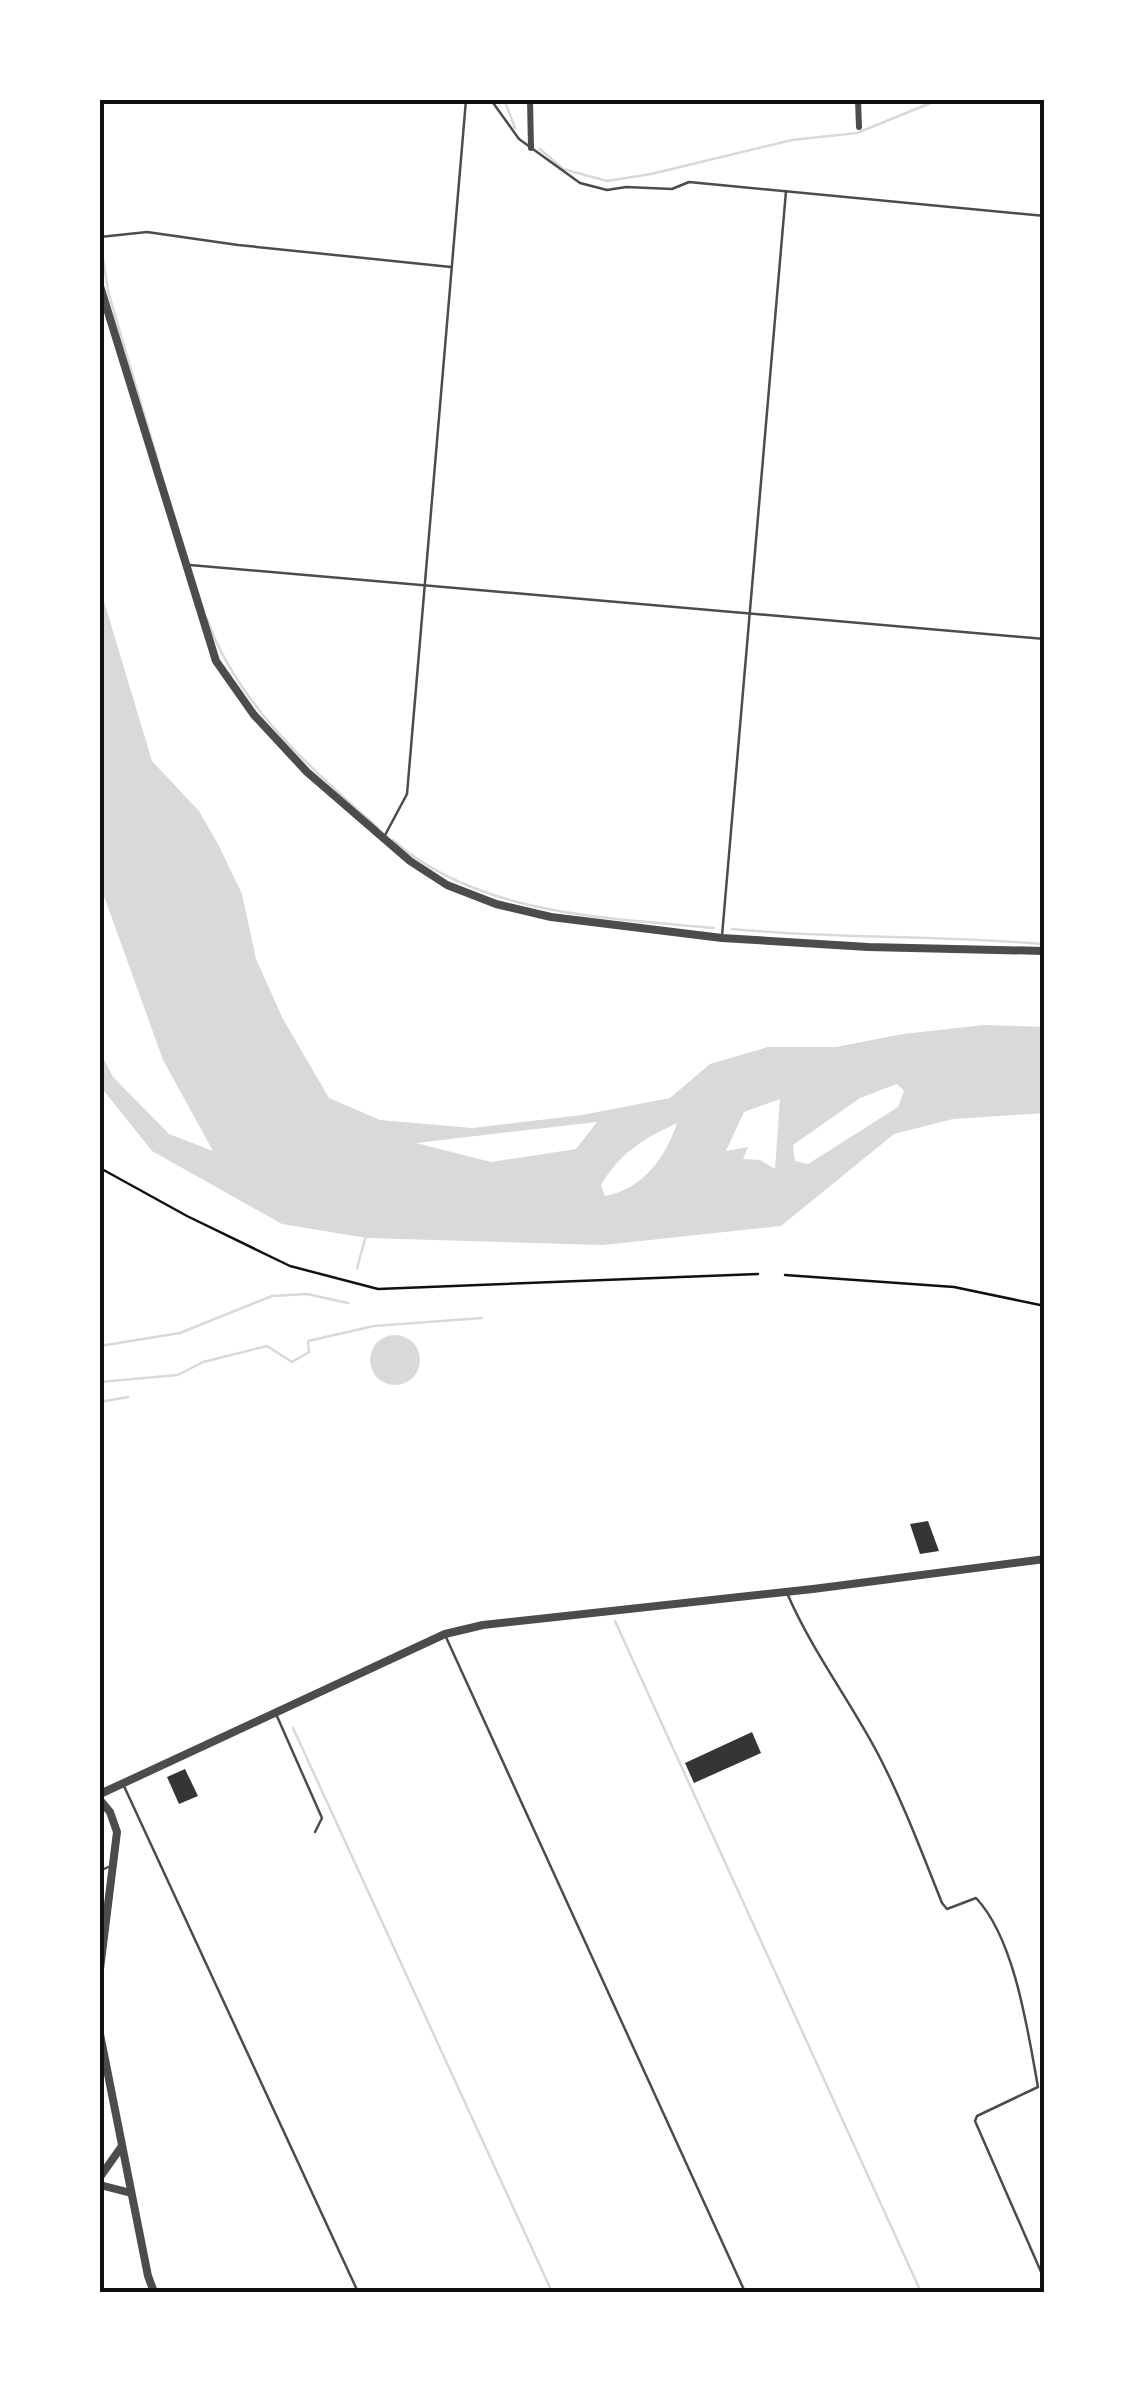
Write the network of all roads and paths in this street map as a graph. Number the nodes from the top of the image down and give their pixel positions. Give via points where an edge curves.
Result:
1 (466, 100) edge
2 (490, 100) edge
3 (530, 100) edge
4 (858, 100) edge
5 (859, 127) dead end
6 (531, 148) junction
7 (786, 191) junction
8 (1045, 216) edge
9 (100, 237) edge
10 (452, 267) junction
11 (100, 286) edge
12 (184, 565) junction
13 (427, 585) junction
14 (752, 612) junction
15 (1045, 639) edge
16 (383, 838) junction
17 (722, 938) junction
18 (1045, 952) edge
19 (100, 1168) edge
20 (758, 1274) dead end
21 (784, 1275) dead end
22 (1045, 1306) edge
23 (1045, 1559) edge
24 (787, 1592) junction
25 (445, 1634) junction
26 (275, 1712) junction
27 (122, 1783) junction
28 (100, 1797) edge
29 (315, 1832) dead end
30 (114, 1865) junction
31 (100, 1871) edge
32 (100, 1968) edge
33 (100, 2034) edge
34 (122, 2146) junction
35 (100, 2181) edge
36 (131, 2193) junction
37 (1045, 2281) edge
38 (154, 2292) edge
39 (358, 2292) edge
40 (745, 2292) edge

1 - 10 lane
2 - 6 lane
3 - 6 street
4 - 5 street
6 - 7 lane via 599,190 672,189 689,182
7 - 8 lane
7 - 14 lane
9 - 10 lane via 147,232
10 - 13 lane
11 - 12 street
12 - 13 lane
12 - 16 street via 216,660 254,716
13 - 14 lane
13 - 16 lane via 407,794
14 - 15 lane
14 - 17 lane
16 - 17 street via 448,885 496,904
17 - 18 street
19 - 20 path via 290,1266 378,1289
21 - 22 path via 954,1288
23 - 24 street
24 - 25 street
24 - 37 lane via 909,1818 942,1903 947,1908 976,1898 986,1908 1019,1984 1038,2087 975,2121
25 - 26 street
25 - 40 lane
26 - 27 street
26 - 29 lane via 322,1818
27 - 28 street
27 - 39 lane
28 - 30 street via 117,1832
30 - 31 lane
30 - 32 street
33 - 34 street
34 - 35 street
34 - 36 street
35 - 36 street
36 - 38 street

